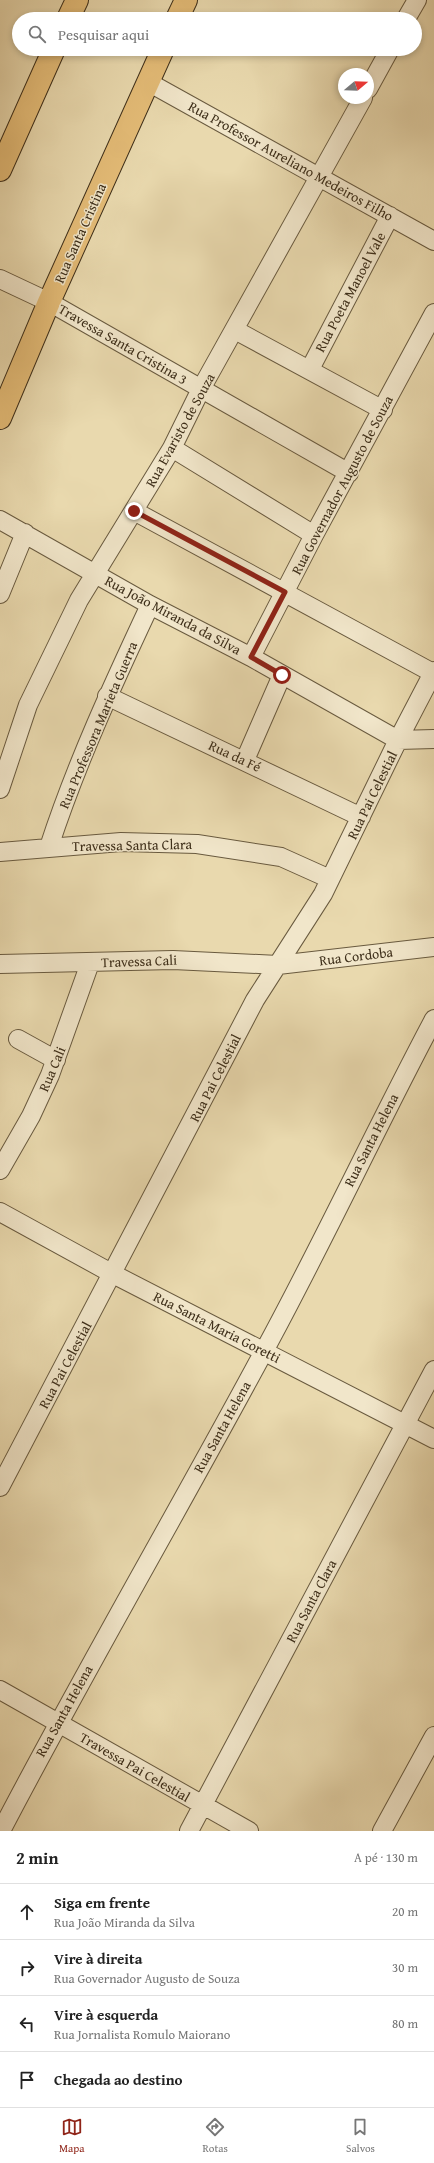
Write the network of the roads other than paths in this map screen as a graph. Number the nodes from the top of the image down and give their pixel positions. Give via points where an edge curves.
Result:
1 (77, 0) edge
2 (186, 0) edge
3 (416, 0) edge
4 (71, 12) edge
5 (180, 12) edge
6 (410, 12) edge
7 (51, 56) edge
8 (160, 56) edge
9 (386, 56) edge
10 (374, 78) edge
11 (148, 82) junction
12 (360, 104) edge
13 (0, 169) edge
14 (320, 177) junction
15 (390, 216) junction
16 (434, 241) edge
17 (0, 279) edge
18 (50, 302) junction
19 (434, 313) edge
20 (235, 330) junction
21 (310, 369) junction
22 (201, 390) junction
23 (383, 410) junction
24 (0, 418) edge
25 (172, 448) junction
26 (349, 473) junction
27 (134, 511) junction
28 (0, 520) edge
29 (26, 533) junction
30 (314, 535) junction
31 (96, 574) junction
32 (285, 592) junction
33 (0, 594) edge
34 (150, 605) junction
35 (251, 657) junction
36 (433, 672) edge
37 (282, 675) junction
38 (107, 696) junction
39 (434, 739) edge
40 (398, 740) junction
41 (244, 760) junction
42 (0, 790) edge
43 (361, 817) junction
44 (49, 847) junction
45 (0, 852) edge
46 (330, 879) junction
47 (434, 947) edge
48 (90, 963) junction
49 (0, 964) edge
50 (278, 965) junction
51 (434, 1019) edge
52 (18, 1040) dead end
53 (56, 1060) junction
54 (0, 1170) edge
55 (0, 1212) edge
56 (113, 1274) junction
57 (264, 1351) junction
58 (434, 1370) edge
59 (406, 1424) junction
60 (434, 1439) edge
61 (0, 1488) edge
62 (0, 1690) edge
63 (57, 1722) junction
64 (434, 1736) edge
65 (202, 1806) junction
66 (1, 1831) edge
67 (189, 1831) edge
68 (249, 1831) edge
69 (382, 1831) edge

1 - 4 main road
2 - 5 main road
3 - 6 street
7 - 13 main road
8 - 11 main road, Rua Santa Cristina
9 - 10 street
11 - 14 street, Rua Professor Aureliano Medeiros Filho
11 - 18 main road, Rua Santa Cristina
12 - 14 street, Rua Evaristo de Souza
14 - 15 street, Rua Professor Aureliano Medeiros Filho
14 - 20 street, Rua Evaristo de Souza
15 - 16 street, Rua Professor Aureliano Medeiros Filho
15 - 21 street, Rua Poeta Manoel Vale
17 - 18 street, Travessa Santa Cristina 3
18 - 22 street, Travessa Santa Cristina 3
18 - 24 main road, Rua Santa Cristina
19 - 23 street, Rua Governador Augusto de Souza
20 - 21 street
20 - 22 street, Rua Evaristo de Souza
21 - 23 street
22 - 25 street, Rua Evaristo de Souza
22 - 26 street, Travessa Santa Cristina 3
23 - 26 street, Rua Governador Augusto de Souza
25 - 27 street, Rua Evaristo de Souza
25 - 30 street
26 - 30 street, Rua Governador Augusto de Souza
27 - 31 street, Rua Evaristo de Souza
27 - 32 street
28 - 29 street, Rua João Miranda da Silva
29 - 31 street, Rua João Miranda da Silva
29 - 33 street
30 - 32 street, Rua Governador Augusto de Souza
31 - 34 street, Rua João Miranda da Silva
31 - 42 street, Rua Evaristo de Souza via 79,600 28,705
32 - 35 street, Rua Governador Augusto de Souza
32 - 36 street
34 - 35 street, Rua João Miranda da Silva
34 - 38 street, Rua Professora Marieta Guerra
35 - 37 street, Rua João Miranda da Silva
36 - 40 street, Rua Pai Celestial
37 - 40 street, Rua João Miranda da Silva
37 - 41 street
38 - 41 street, Rua da Fé
38 - 44 street, Rua Professora Marieta Guerra
39 - 40 street
40 - 43 street, Rua Pai Celestial
41 - 43 street, Rua da Fé
43 - 46 street, Rua Pai Celestial
44 - 45 street, Travessa Santa Clara
44 - 46 street, Travessa Santa Clara via 122,842 197,844 281,857
46 - 50 street, Rua Pai Celestial
47 - 50 street, Rua Cordoba
48 - 49 street, Travessa Cali
48 - 50 street, Travessa Cali via 173,960
48 - 53 street, Rua Cali
50 - 56 street, Rua Pai Celestial via 256,1000
51 - 57 street, Rua Santa Helena
52 - 53 street
53 - 54 street, Rua Cali via 31,1116
55 - 56 street, Rua Santa Maria Goretti
56 - 57 street, Rua Santa Maria Goretti
56 - 61 street, Rua Pai Celestial
57 - 59 street, Rua Santa Maria Goretti
57 - 63 street, Rua Santa Helena
58 - 59 street, Rua Santa Clara
59 - 60 street, Rua Santa Maria Goretti
59 - 65 street, Rua Santa Clara
62 - 63 street, Travessa Pai Celestial
63 - 65 street, Travessa Pai Celestial
63 - 66 street, Rua Santa Helena
64 - 69 street
65 - 67 street, Rua Santa Clara
65 - 68 street, Travessa Pai Celestial

